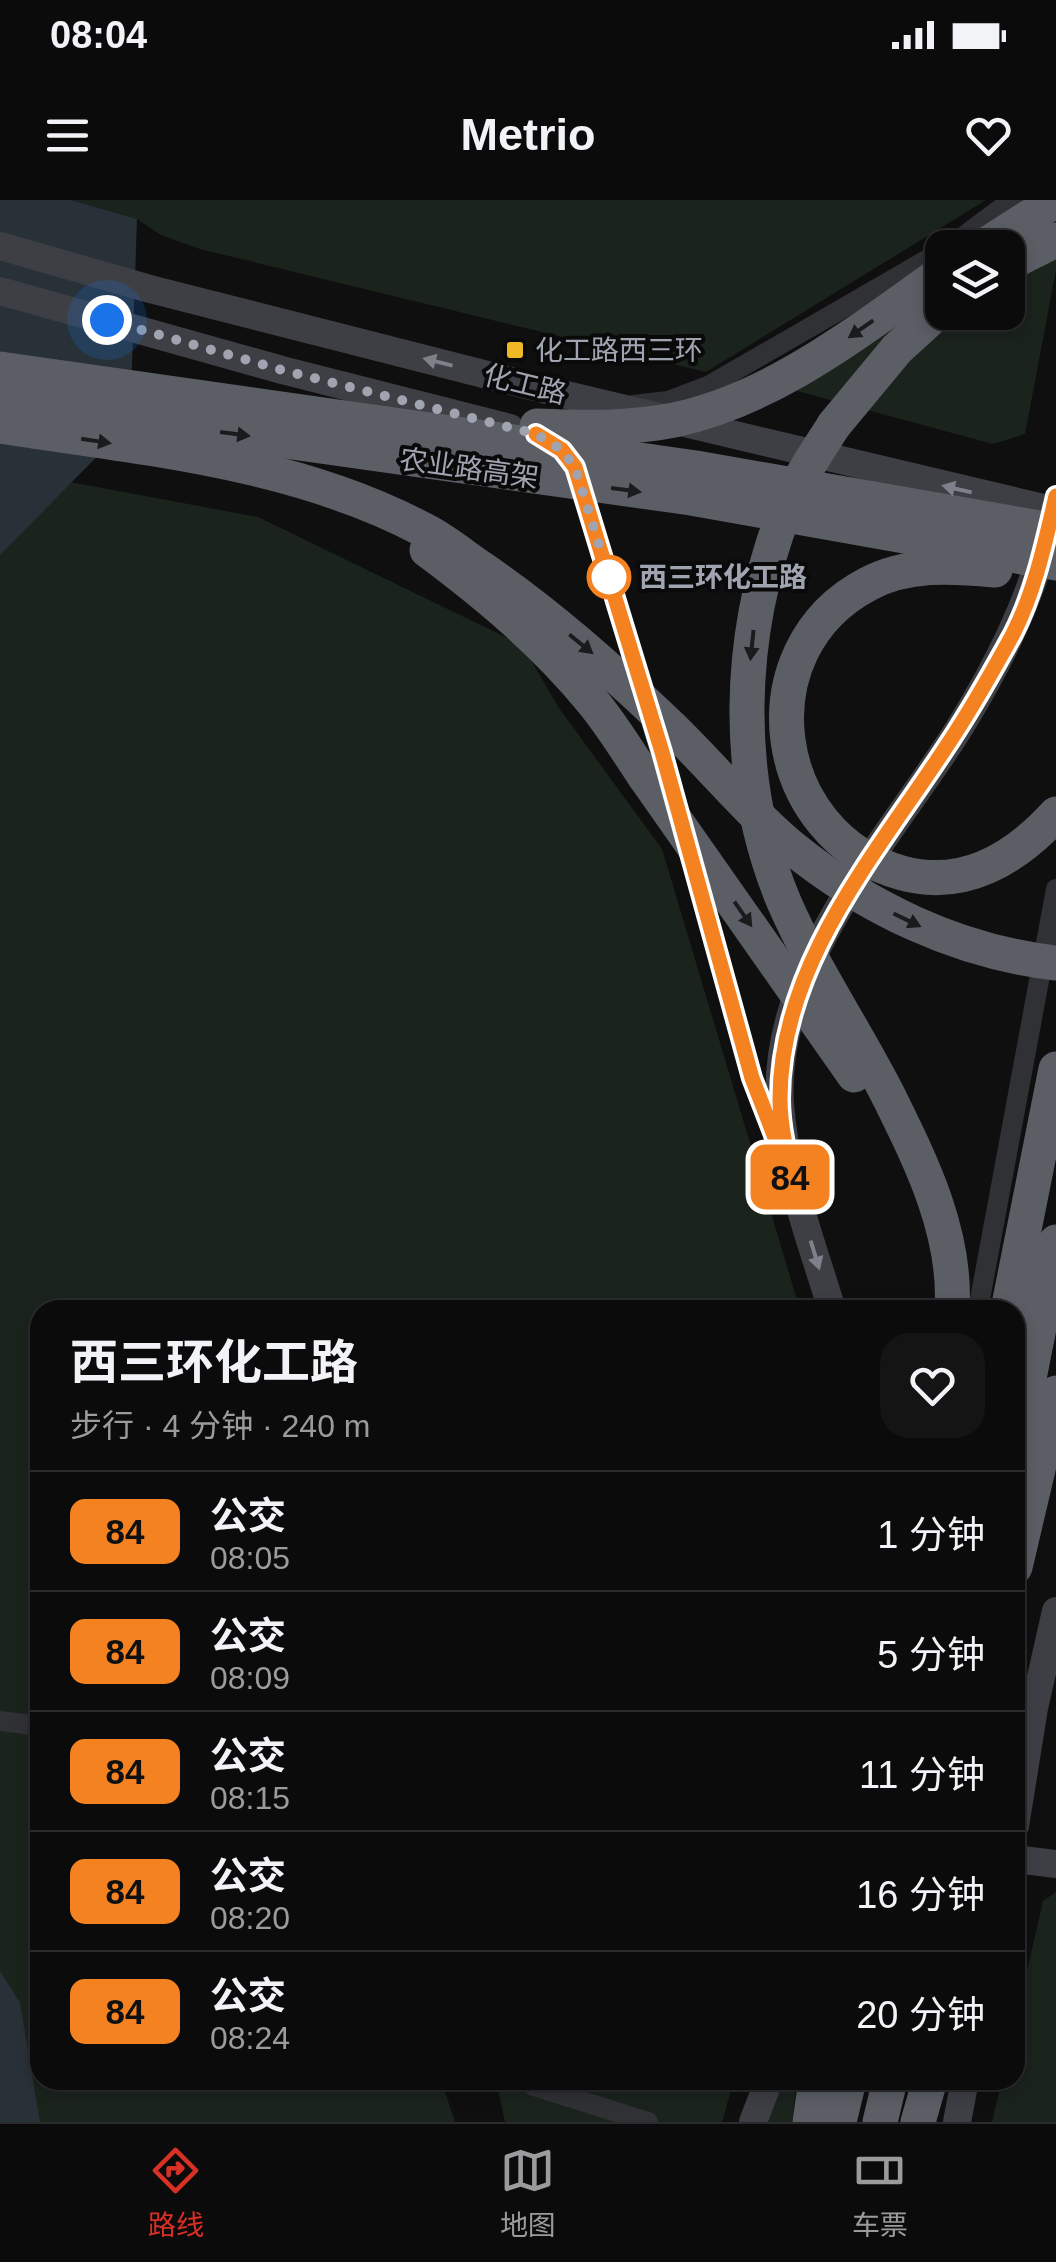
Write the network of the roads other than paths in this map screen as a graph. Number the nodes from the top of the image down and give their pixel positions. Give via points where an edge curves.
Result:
1 (1012, 200) edge
2 (1056, 200) edge
3 (972, 230) edge
4 (1009, 230) edge
5 (1056, 240) edge
6 (0, 246) edge
7 (1025, 256) edge
8 (925, 261) edge
9 (925, 284) edge
10 (0, 291) edge
11 (925, 323) edge
12 (0, 369) edge
13 (0, 400) edge
14 (218, 401) junction
15 (611, 406) junction
16 (0, 426) edge
17 (536, 434) junction
18 (317, 488) junction
19 (1054, 538) edge
20 (1056, 814) edge
21 (1056, 889) edge
22 (1056, 963) edge
23 (1056, 1069) edge
24 (798, 1197) junction
25 (1056, 1242) edge
26 (829, 1300) edge
27 (948, 1300) edge
28 (950, 1300) edge
29 (980, 1300) edge
30 (1010, 1300) edge
31 (1039, 1420) edge
32 (1025, 1506) edge
33 (1056, 1611) edge
34 (0, 1721) edge
35 (30, 1725) edge
36 (1025, 1764) edge
37 (1025, 1859) edge
38 (1056, 1864) edge
39 (547, 2090) edge
40 (765, 2090) edge
41 (815, 2090) edge
42 (847, 2090) edge
43 (888, 2090) edge
44 (927, 2090) edge
45 (963, 2090) edge
46 (648, 2122) edge
47 (752, 2122) edge
48 (810, 2122) edge
49 (839, 2122) edge
50 (880, 2122) edge
51 (918, 2122) edge
52 (957, 2122) edge

1 - 3 street
2 - 4 highway
5 - 7 highway
15 -> 6 main road, 化工路
8 - 15 street via 710,384 668,401
9 -> 14 highway, bridge via 778,380 678,419 567,427 258,397
10 - 17 main road, 化工路
11 -> 28 highway, bridge via 848,406 786,508 755,613 748,734 757,808 784,900 919,1157 949,1254
12 - 14 highway, 农业路高架, bridge
13 -> 19 highway, 农业路高架, bridge via 691,498
14 - 19 highway, 农业路高架, bridge via 715,471
19 -> 15 main road, 化工路
16 -> 18 highway, bridge via 235,464
17 - 19 main road, 化工路
17 - 24 street via 575,467 752,1078
18 -> 22 highway, bridge via 426,530 527,600 595,656 788,844 844,886 933,932
18 -> 27 highway, bridge via 412,538 463,577 592,701 896,1138 929,1220
19 - 20 highway, bridge via 867,585 828,614 802,652 786,718 788,753 801,790 840,842 878,866 938,879 967,874 1005,859
19 - 24 main road via 1014,631 844,902 801,988 780,1101
21 - 29 street
23 - 30 highway
24 -> 26 main road
25 - 31 highway
31 - 32 highway
33 - 36 main road
34 - 35 street
37 - 38 main road
39 - 46 street
40 - 47 main road
41 - 48 highway
42 - 49 highway
43 - 50 highway
44 - 51 highway
45 - 52 main road

